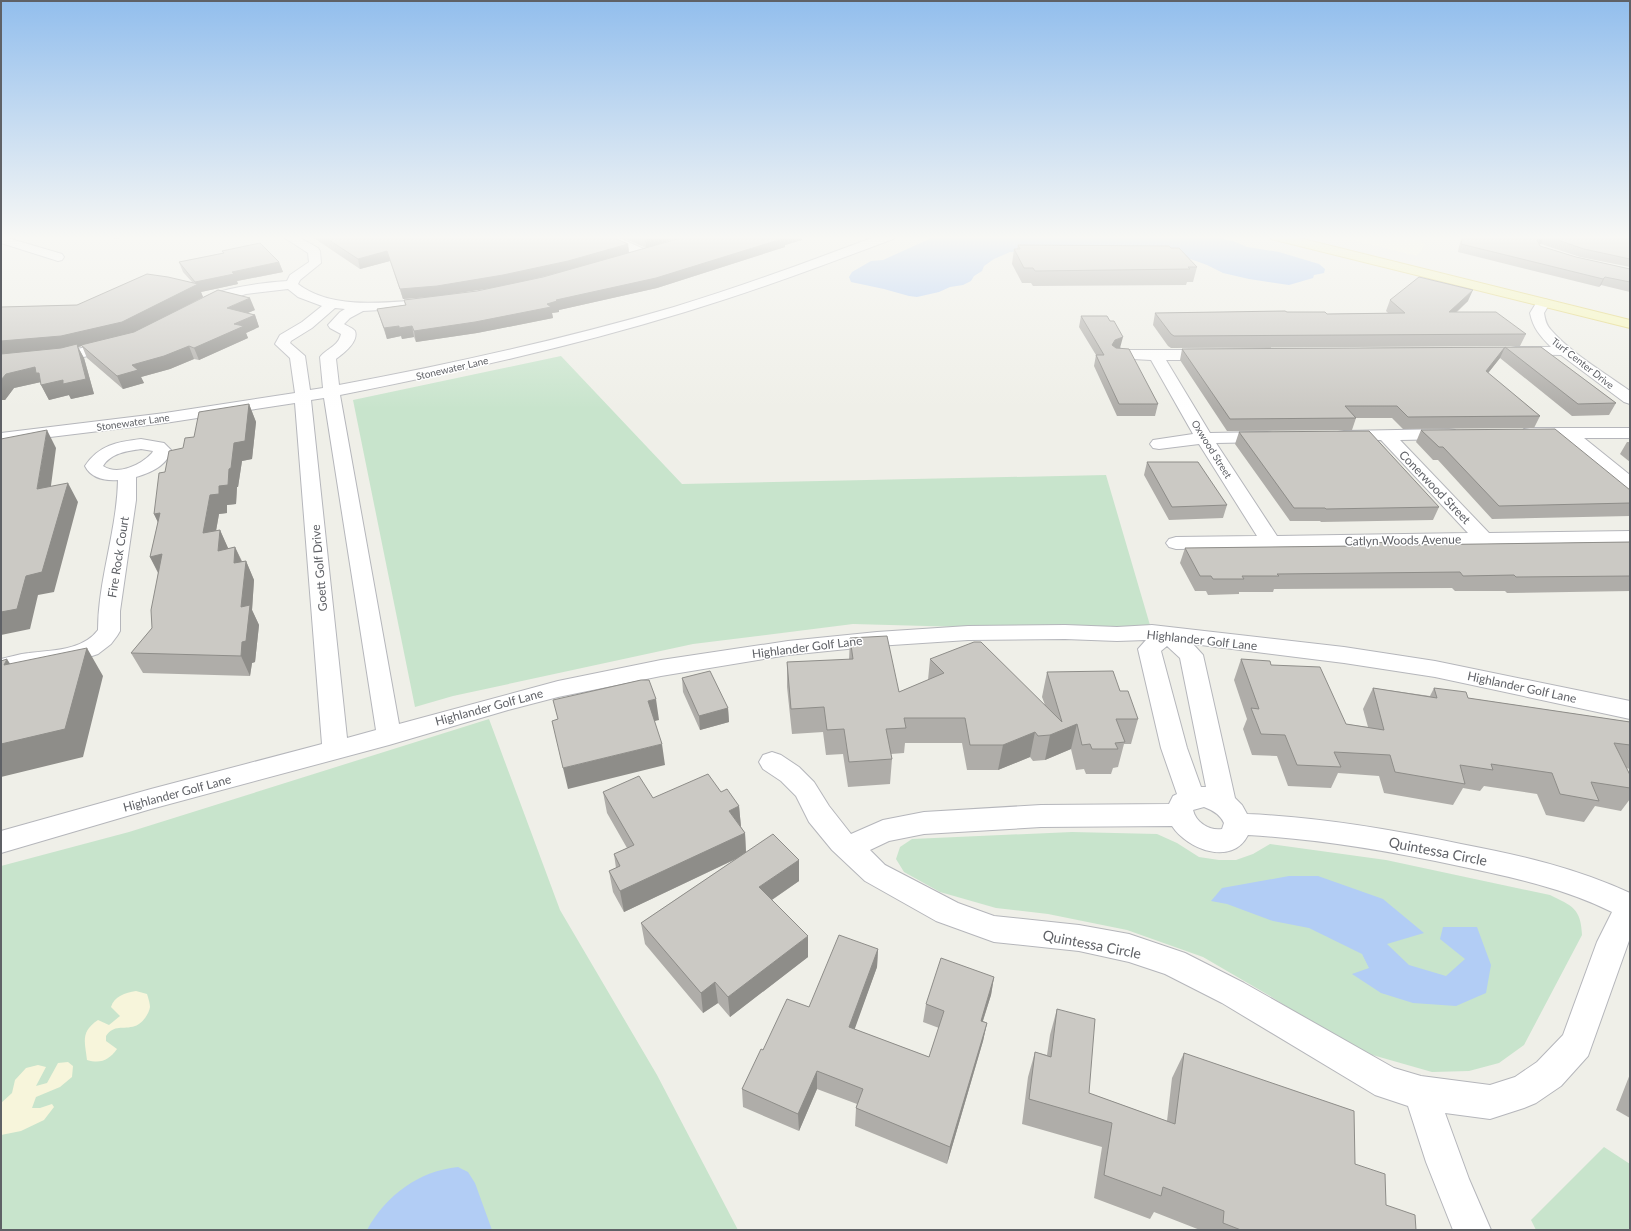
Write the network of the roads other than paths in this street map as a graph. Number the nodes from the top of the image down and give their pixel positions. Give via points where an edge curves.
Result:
1 (229, 293) edge
2 (298, 293) edge
3 (699, 293) edge
4 (726, 293) edge
5 (1505, 293) edge
6 (448, 300) edge
7 (1543, 303) junction
8 (332, 304) junction
9 (361, 306) junction
10 (192, 310) edge
11 (1630, 324) edge
12 (127, 342) edge
13 (1502, 351) edge
14 (1565, 351) junction
15 (1226, 354) edge
16 (1119, 355) edge
17 (1156, 355) junction
18 (1, 362) edge
19 (331, 386) junction
20 (302, 391) junction
21 (1630, 399) edge
22 (1, 424) edge
23 (1512, 433) edge
24 (1567, 433) junction
25 (1630, 433) edge
26 (1464, 434) edge
27 (1385, 435) junction
28 (1286, 436) edge
29 (1324, 436) edge
30 (1, 438) edge
31 (1204, 438) junction
32 (1159, 444) dead end
33 (127, 473) dead end
34 (1630, 484) edge
35 (1630, 538) edge
36 (1484, 539) junction
37 (1271, 542) junction
38 (1176, 543) dead end
39 (1166, 634) junction
40 (1, 667) edge
41 (1630, 710) edge
42 (1170, 730) junction
43 (1208, 732) junction
44 (389, 736) junction
45 (335, 750) junction
46 (772, 762) dead end
47 (1186, 806) junction
48 (1231, 814) junction
49 (1, 842) edge
50 (848, 848) junction
51 (1630, 907) edge
52 (1421, 1093) junction
53 (1472, 1230) edge

1 - 10 street
2 - 8 street
3 - 19 street, Stonewater Lane via 639,312
4 - 19 street, Stonewater Lane via 631,324 456,367
5 - 7 main road
6 - 9 street via 410,305
7 - 11 main road
7 - 14 street, Turf Center Drive via 1536,313 1539,323 1544,332
8 - 9 street
8 - 20 street, Goett Golf Drive via 307,326 297,356
9 - 19 street via 345,315 335,325 327,346
12 - 18 street via 68,356
13 - 14 street
14 - 21 street, Turf Center Drive
15 - 17 street
16 - 17 street
17 - 31 street, Oxwood Street
19 - 20 street, Stonewater Lane
19 - 44 street
20 - 22 street, Stonewater Lane
20 - 30 street, Stonewater Lane via 150,420
20 - 45 street, Goett Golf Drive
23 - 24 street
24 - 25 street
24 - 34 street
26 - 27 street
27 - 29 street
27 - 36 street, Conerwood Street
28 - 31 street
31 - 32 street
31 - 37 street, Oxwood Street
33 - 40 street, Fire Rock Court via 127,500 109,611 109,631 90,649 72,655
35 - 36 street, Catlyn Woods Avenue
36 - 37 street, Catlyn Woods Avenue
37 - 38 street, Catlyn Woods Avenue
39 - 41 street, Highlander Golf Lane via 1344,655 1435,669
39 - 42 street via 1149,650
39 - 43 street via 1191,655
39 - 44 street, Highlander Golf Lane via 968,633 788,648 661,668 558,689
42 - 43 street
42 - 47 street
43 - 48 street
44 - 45 street, Highlander Golf Lane
45 - 49 street, Highlander Golf Lane
46 - 50 street, Quintessa Circle via 790,774 805,789 819,814
47 - 48 street via 1204,797 1214,799
47 - 48 street via 1182,821 1187,828 1196,835 1216,841 1232,837 1237,831
47 - 50 street via 924,823 883,831
48 - 51 street, Quintessa Circle via 1268,826 1354,835 1433,849 1546,874 1582,885
50 - 52 street, Quintessa Circle via 875,873 908,892 947,912 994,929 1079,938 1129,948 1174,963 1233,992 1387,1083
51 - 52 street, Quintessa Circle via 1612,942 1576,1045 1549,1074 1524,1091 1490,1102
52 - 53 street via 1433,1131

